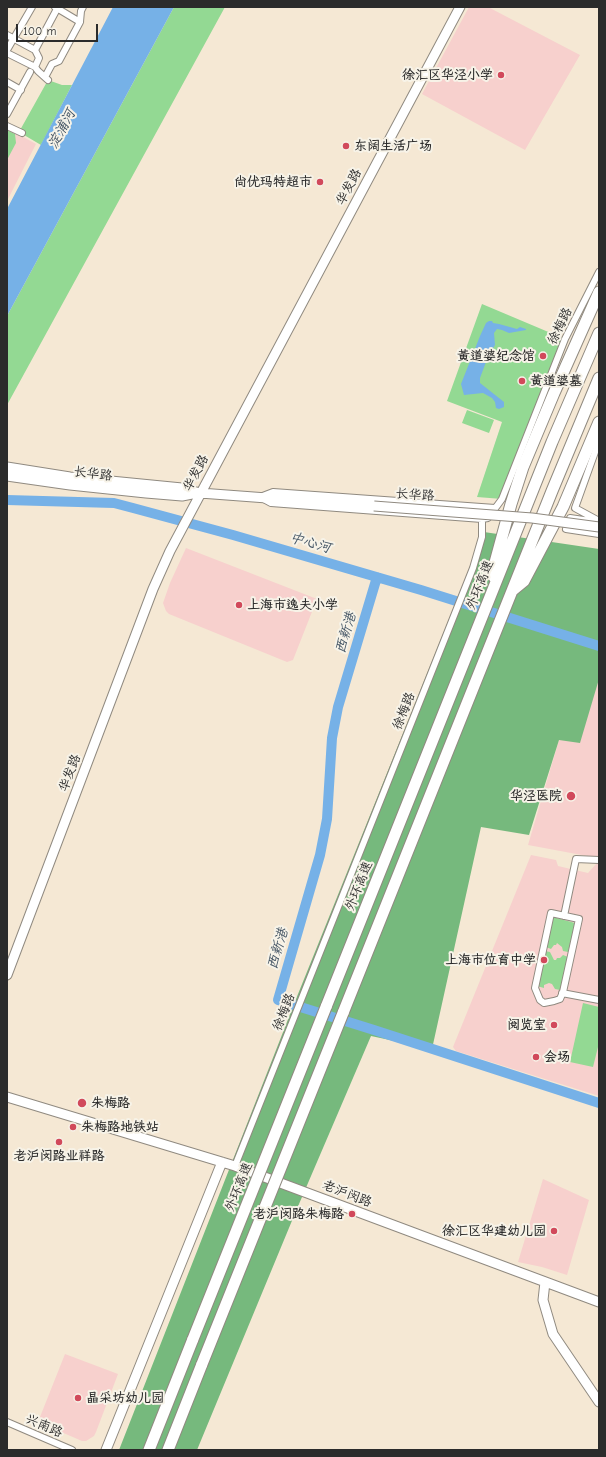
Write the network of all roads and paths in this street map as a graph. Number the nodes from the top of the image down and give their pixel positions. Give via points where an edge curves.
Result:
1 (32, 7) edge
2 (83, 7) edge
3 (460, 7) edge
4 (57, 8) edge
5 (80, 22) junction
6 (7, 35) edge
7 (14, 39) junction
8 (35, 50) junction
9 (7, 52) edge
10 (35, 66) junction
11 (30, 72) dead end
12 (7, 82) edge
13 (20, 90) junction
14 (7, 114) edge
15 (7, 126) edge
16 (22, 133) dead end
17 (599, 272) edge
18 (599, 292) edge
19 (599, 333) edge
20 (599, 378) edge
21 (599, 422) edge
22 (599, 441) edge
23 (7, 467) edge
24 (7, 471) edge
25 (7, 476) edge
26 (38, 476) junction
27 (200, 493) junction
28 (260, 497) junction
29 (495, 508) junction
30 (482, 519) junction
31 (599, 521) edge
32 (599, 527) edge
33 (599, 534) edge
34 (495, 584) junction
35 (512, 591) junction
36 (599, 860) edge
37 (564, 916) junction
38 (7, 975) edge
39 (562, 993) junction
40 (599, 1000) edge
41 (7, 1097) edge
42 (222, 1162) junction
43 (234, 1166) junction
44 (545, 1282) junction
45 (599, 1302) edge
46 (599, 1402) edge
47 (7, 1422) edge
48 (72, 1450) edge
49 (106, 1450) edge
50 (149, 1450) edge
51 (168, 1450) edge

1 - 7 street
2 - 5 street
3 - 27 street, 华发路
4 - 5 street
4 - 8 street
5 - 10 street via 59,61 52,64 47,79
6 - 7 street
7 - 8 street
7 - 9 street
8 - 10 street via 39,58
9 - 10 street
11 - 13 street
12 - 13 street
13 - 14 street
15 - 16 street
17 - 29 street, 徐梅路 via 565,339 502,499
18 - 34 highway via 519,479 493,570
19 - 34 highway, 外环高速
20 - 35 highway
21 - 35 highway via 563,508 524,582
22 - 31 street via 575,508
23 - 26 street, 长华路
24 - 26 street, 长华路
25 - 26 street, 长华路
26 - 27 street, 长华路 via 182,488
27 - 28 street, 长华路
27 - 38 street, 华发路 via 153,589
28 - 29 street, 长华路 via 273,492
28 - 30 street, 长华路 via 271,504
28 - 32 street, 长华路, bridge via 532,518
29 - 30 street, 徐梅路 via 488,518
30 - 43 street, 徐梅路 via 482,537 465,589
31 - 33 street via 570,518 566,529
34 - 50 highway, 外环高速, bridge
35 - 51 highway, bridge
36 - 37 street via 576,859
37 - 39 street via 579,919
37 - 39 street via 551,913 535,988 544,1003 560,999
39 - 40 street
41 - 42 street, 老沪闵路
42 - 43 street, 老沪闵路
42 - 49 street
43 - 44 street, 老沪闵路
44 - 45 street, 老沪闵路
44 - 46 street via 543,1300 553,1334
47 - 48 street, 兴南路

